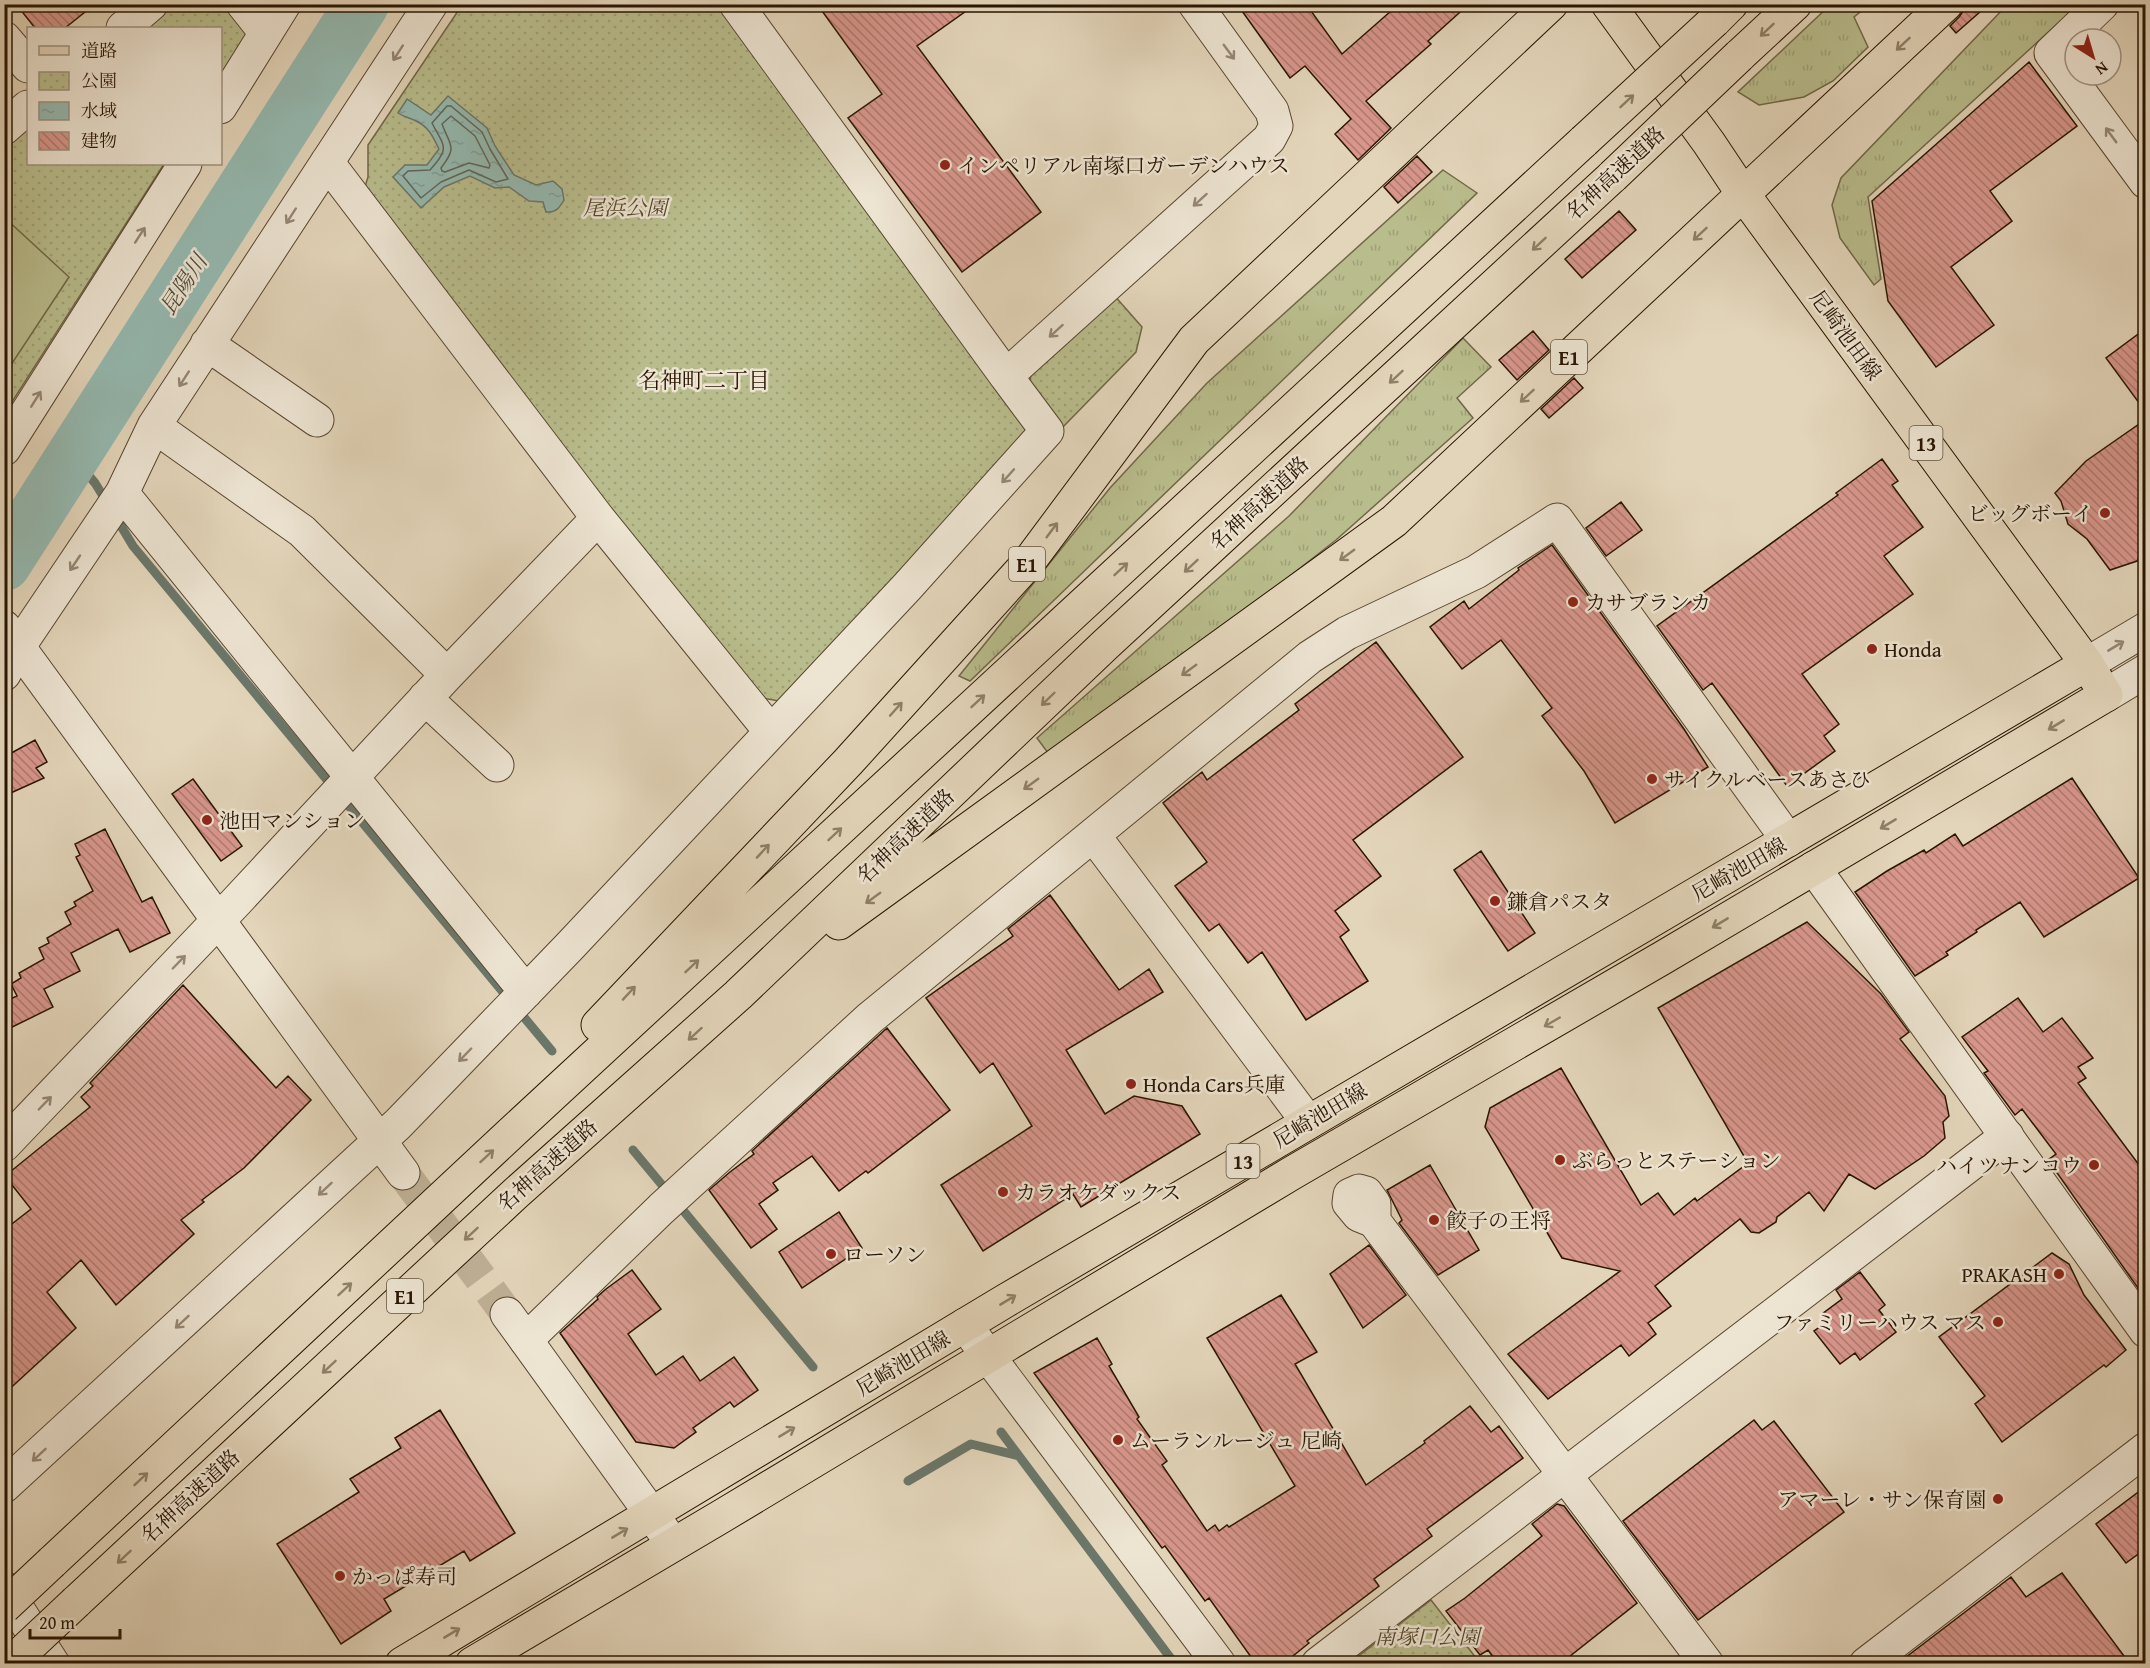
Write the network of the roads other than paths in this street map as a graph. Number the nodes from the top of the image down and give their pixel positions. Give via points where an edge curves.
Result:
1 (151, 4) edge
2 (243, 4) edge
3 (284, 4) edge
4 (431, 4) edge
5 (736, 4) edge
6 (1195, 4) edge
7 (1551, 4) edge
8 (1608, 4) edge
9 (1795, 4) edge
10 (1946, 4) edge
11 (2102, 4) edge
12 (1723, 13) edge
13 (124, 27) edge
14 (266, 33) junction
15 (4, 38) edge
16 (27, 65) edge
17 (222, 104) edge
18 (27, 108) edge
19 (4, 128) edge
20 (327, 162) junction
21 (184, 165) edge
22 (2145, 182) edge
23 (1743, 194) junction
24 (207, 344) junction
25 (1006, 376) junction
26 (317, 420) dead end
27 (154, 426) junction
28 (4, 449) edge
29 (115, 504) junction
30 (598, 518) junction
31 (2145, 629) edge
32 (9, 645) edge
33 (2087, 664) junction
34 (2145, 671) edge
35 (447, 675) junction
36 (2106, 695) junction
37 (425, 698) junction
38 (771, 732) junction
39 (497, 765) dead end
40 (343, 787) junction
41 (1094, 836) junction
42 (1788, 840) junction
43 (1814, 868) junction
44 (218, 921) junction
45 (738, 995) junction
46 (518, 1000) junction
47 (1308, 1122) junction
48 (510, 1134) junction
49 (2007, 1136) junction
50 (379, 1139) junction
51 (4, 1145) edge
52 (403, 1173) tunnel mouth
53 (1374, 1221) dead end
54 (965, 1325) junction
55 (2145, 1331) edge
56 (988, 1356) junction
57 (2145, 1449) edge
58 (1564, 1475) junction
59 (4, 1486) edge
60 (651, 1514) junction
61 (673, 1544) junction
62 (4, 1588) edge
63 (4, 1607) edge
64 (10, 1664) edge
65 (53, 1664) edge
66 (402, 1664) edge
67 (472, 1664) edge
68 (1219, 1664) edge
69 (1318, 1664) edge
70 (1707, 1664) edge
71 (1866, 1664) edge

1 - 13 street
2 - 14 street
3 - 14 street
4 -> 20 street
5 - 25 street
6 -> 25 street via 1272,111 1276,126 1273,133
48 -> 7 main road, E1 via 589,1036 848,762 1028,563 1194,340
8 - 23 main road, 尼崎池田線 / 13
9 -> 45 main road, 名神高速道路 / E1, bridge via 1105,645
10 -> 23 main road, E1
22 -> 11 street via 2051,53
48 -> 12 main road, E1, bridge
14 - 17 street
15 - 16 street
18 - 19 street
20 -> 24 street
20 - 30 street
28 -> 21 street
23 - 33 main road, 尼崎池田線 / 13
23 -> 45 main road, E1 via 1394,521
24 - 26 street
24 -> 27 street
25 -> 38 street via 1047,431
27 - 29 street
27 - 35 street via 302,531
29 -> 32 street
29 - 40 street
30 - 35 street
30 - 38 street
33 -> 31 street
32 - 44 street
33 - 36 main road, 尼崎池田線 / 13
33 - 42 main road, 尼崎池田線 / 13
34 - 36 street
35 - 37 street
36 -> 43 main road, 尼崎池田線 / 13
37 - 39 street
37 - 40 street
38 - 46 street
40 - 44 street
40 - 46 street
41 - 42 street via 1310,657 1347,633 1476,572 1557,520
41 - 47 street
41 - 60 street via 870,1018 674,1198 516,1327
42 - 47 main road, 尼崎池田線 / 13
43 - 49 street
43 -> 56 main road, 尼崎池田線 / 13
44 - 50 street
51 -> 44 street
45 -> 64 main road, 名神高速道路 / E1, bridge via 515,1194
46 -> 50 street
54 -> 47 main road, 尼崎池田線 / 13
63 -> 48 main road, E1, bridge
49 - 55 street
49 - 58 street
50 - 52 street
50 -> 59 street
53 - 58 street
54 - 56 street
60 -> 54 main road, 尼崎池田線 / 13
56 - 61 main road, 尼崎池田線 / 13
56 - 68 street
57 - 71 street
58 - 69 street
58 - 70 street
60 - 61 street
66 -> 60 main road, 尼崎池田線 / 13
61 - 67 main road, 尼崎池田線 / 13
62 - 65 street

